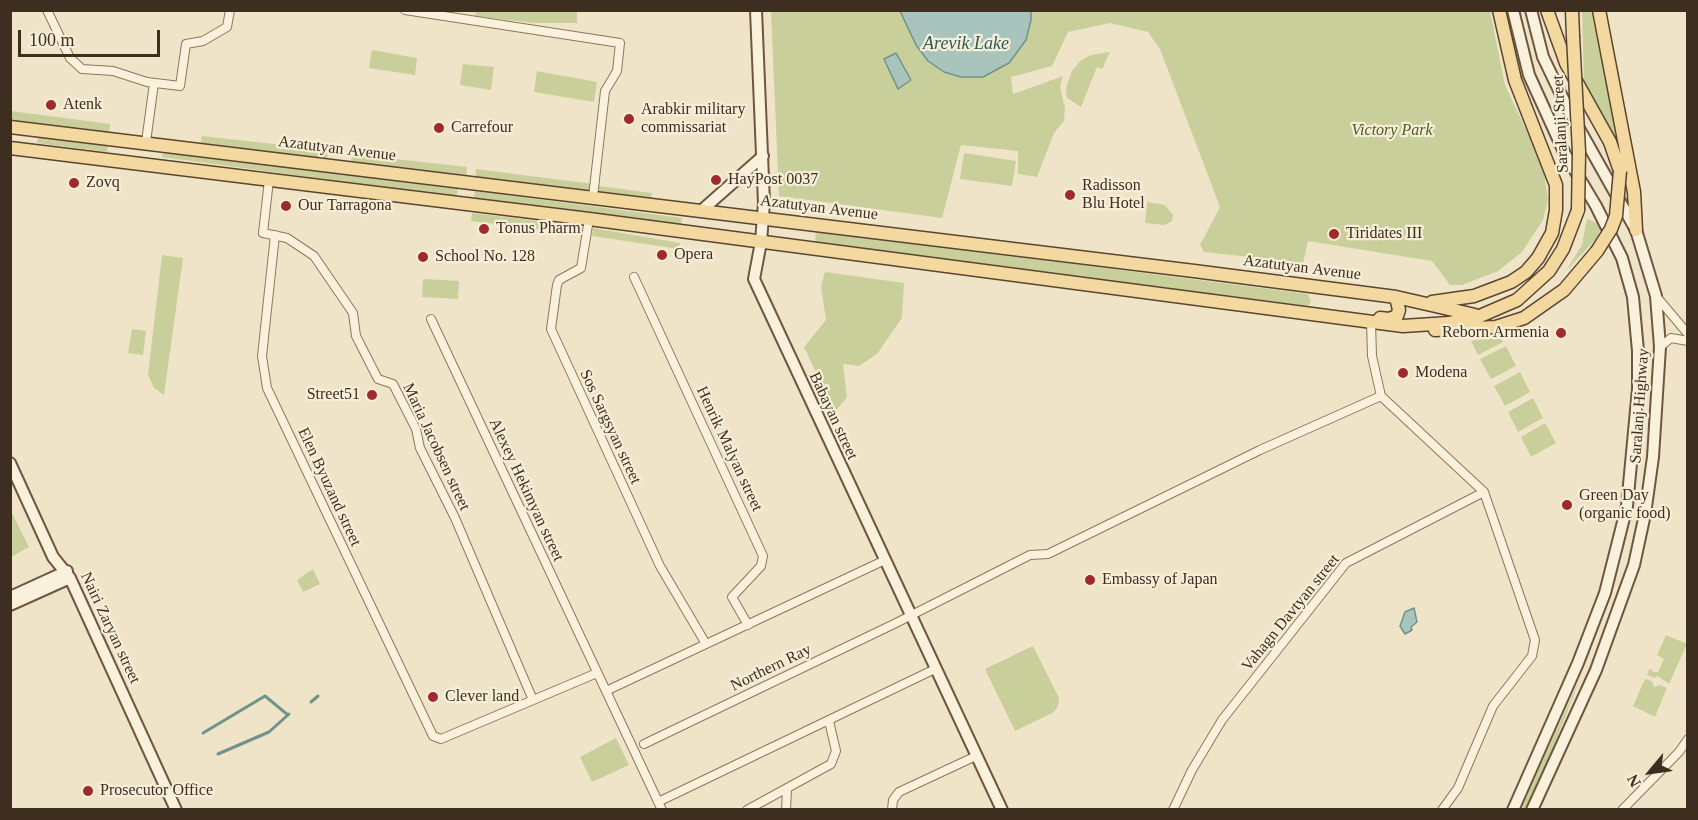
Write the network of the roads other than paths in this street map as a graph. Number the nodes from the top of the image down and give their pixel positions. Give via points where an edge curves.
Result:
1 (47, 10) edge
2 (230, 10) edge
3 (405, 10) edge
4 (756, 10) edge
5 (1499, 10) edge
6 (1513, 10) edge
7 (1531, 10) edge
8 (1547, 10) edge
9 (1572, 10) edge
10 (1599, 10) edge
11 (154, 83) junction
12 (10, 127) edge
13 (146, 142) junction
14 (10, 148) edge
15 (763, 156) junction
16 (269, 180) junction
17 (593, 197) junction
18 (701, 211) junction
19 (764, 218) junction
20 (589, 219) junction
21 (1635, 230) junction
22 (274, 235) junction
23 (761, 242) junction
24 (634, 277) dead end
25 (1656, 296) junction
26 (1396, 297) junction
27 (1421, 302) junction
28 (1479, 316) junction
29 (1338, 317) junction
30 (431, 319) dead end
31 (1371, 322) junction
32 (1403, 326) junction
33 (1688, 334) edge
34 (1688, 341) edge
35 (1659, 347) junction
36 (1381, 396) junction
37 (10, 464) edge
38 (1484, 492) junction
39 (884, 561) junction
40 (69, 574) junction
41 (10, 597) edge
42 (10, 605) edge
43 (909, 616) junction
44 (748, 625) junction
45 (706, 644) junction
46 (1578, 663) junction
47 (935, 669) junction
48 (1596, 670) junction
49 (597, 674) junction
50 (606, 691) junction
51 (533, 700) junction
52 (829, 722) junction
53 (1688, 739) edge
54 (644, 744) dead end
55 (976, 756) junction
56 (787, 790) junction
57 (660, 806) edge
58 (176, 810) edge
59 (747, 810) edge
60 (786, 810) edge
61 (892, 810) edge
62 (1002, 810) edge
63 (1173, 810) edge
64 (1442, 810) edge
65 (1513, 810) edge
66 (1532, 810) edge
67 (1622, 810) edge

1 - 11 street via 70,58 81,69 113,71
2 - 11 street via 227,27 203,41 186,45 180,86
3 - 17 street via 620,43 617,71 605,91
4 - 15 main road, Babayan street
5 - 27 main road via 1515,80 1556,184 1552,232 1532,265 1511,282 1474,296
6 - 46 main road, Saralanj Highway via 1529,75 1619,251 1633,297 1638,389 1627,506 1605,593
7 - 21 main road, Saralanj Highway via 1543,57
8 - 32 main road, bridge via 1566,63 1610,142 1620,171 1611,230 1564,290 1524,318 1496,327 1460,331
9 - 28 main road, Saralanji Street, bridge via 1580,152 1578,210 1563,249 1549,271 1517,300
10 - 21 main road via 1634,192
11 - 13 street
12 - 13 main road, Azatutyan Avenue
13 - 17 main road, Azatutyan Avenue
14 - 16 main road
15 - 18 main road
15 - 19 main road, Babayan street
16 - 20 main road
16 - 22 street via 263,233
17 - 18 main road, Azatutyan Avenue
18 - 19 main road, Azatutyan Avenue
19 - 23 main road, Babayan street
19 - 26 main road, Azatutyan Avenue
20 - 23 main road
20 - 45 street, Sos Sargsyan street via 581,268 557,285 551,329 660,566
21 - 25 main road, Saralanj Highway
22 - 51 street, Maria Jacobsen street via 303,246 324,267 353,313 356,336 378,379 393,384
22 - 51 street, Elen Byuzand street via 262,356 267,388 433,736 441,739
23 - 29 main road
23 - 39 main road, Babayan street via 754,279
24 - 44 street, Henrik Malyan street via 763,556 761,566 732,597
25 - 33 street
25 - 35 main road, Saralanj Highway
26 - 27 main road, Azatutyan Avenue
26 - 29 main road via 1399,310 1389,319
27 - 28 main road, Azatutyan Avenue
28 - 32 main road via 1449,323
29 - 31 main road
30 - 49 street, Alexey Hekimyan street
31 - 32 main road
31 - 36 street via 1372,356
34 - 35 street via 1671,338
35 - 48 main road, Saralanj Highway via 1653,457 1645,514 1634,565
36 - 38 street
36 - 43 street, Northern Ray via 1260,450 1048,555 1030,555
37 - 40 main road, Nairi Zaryan street via 53,557
38 - 63 street, Vahagn Davtyan street via 1346,563 1222,720
38 - 64 street via 1535,640 1532,656 1493,706 1458,788
39 - 43 main road, Babayan street
39 - 44 street
40 - 41 main road
40 - 42 main road
40 - 58 main road, Nairi Zaryan street
43 - 47 main road, Babayan street
43 - 54 street, Northern Ray
44 - 45 street
45 - 50 street
46 - 48 main road
46 - 65 main road, Saralanj Highway
47 - 52 street
47 - 55 main road, Babayan street
48 - 66 main road, Saralanj Highway
49 - 50 street, Alexey Hekimyan street
49 - 51 street
50 - 57 street, Alexey Hekimyan street
52 - 56 street via 835,759
52 - 57 street
53 - 67 street
55 - 61 street via 898,792
55 - 62 main road, Babayan street
56 - 59 street
56 - 60 street

